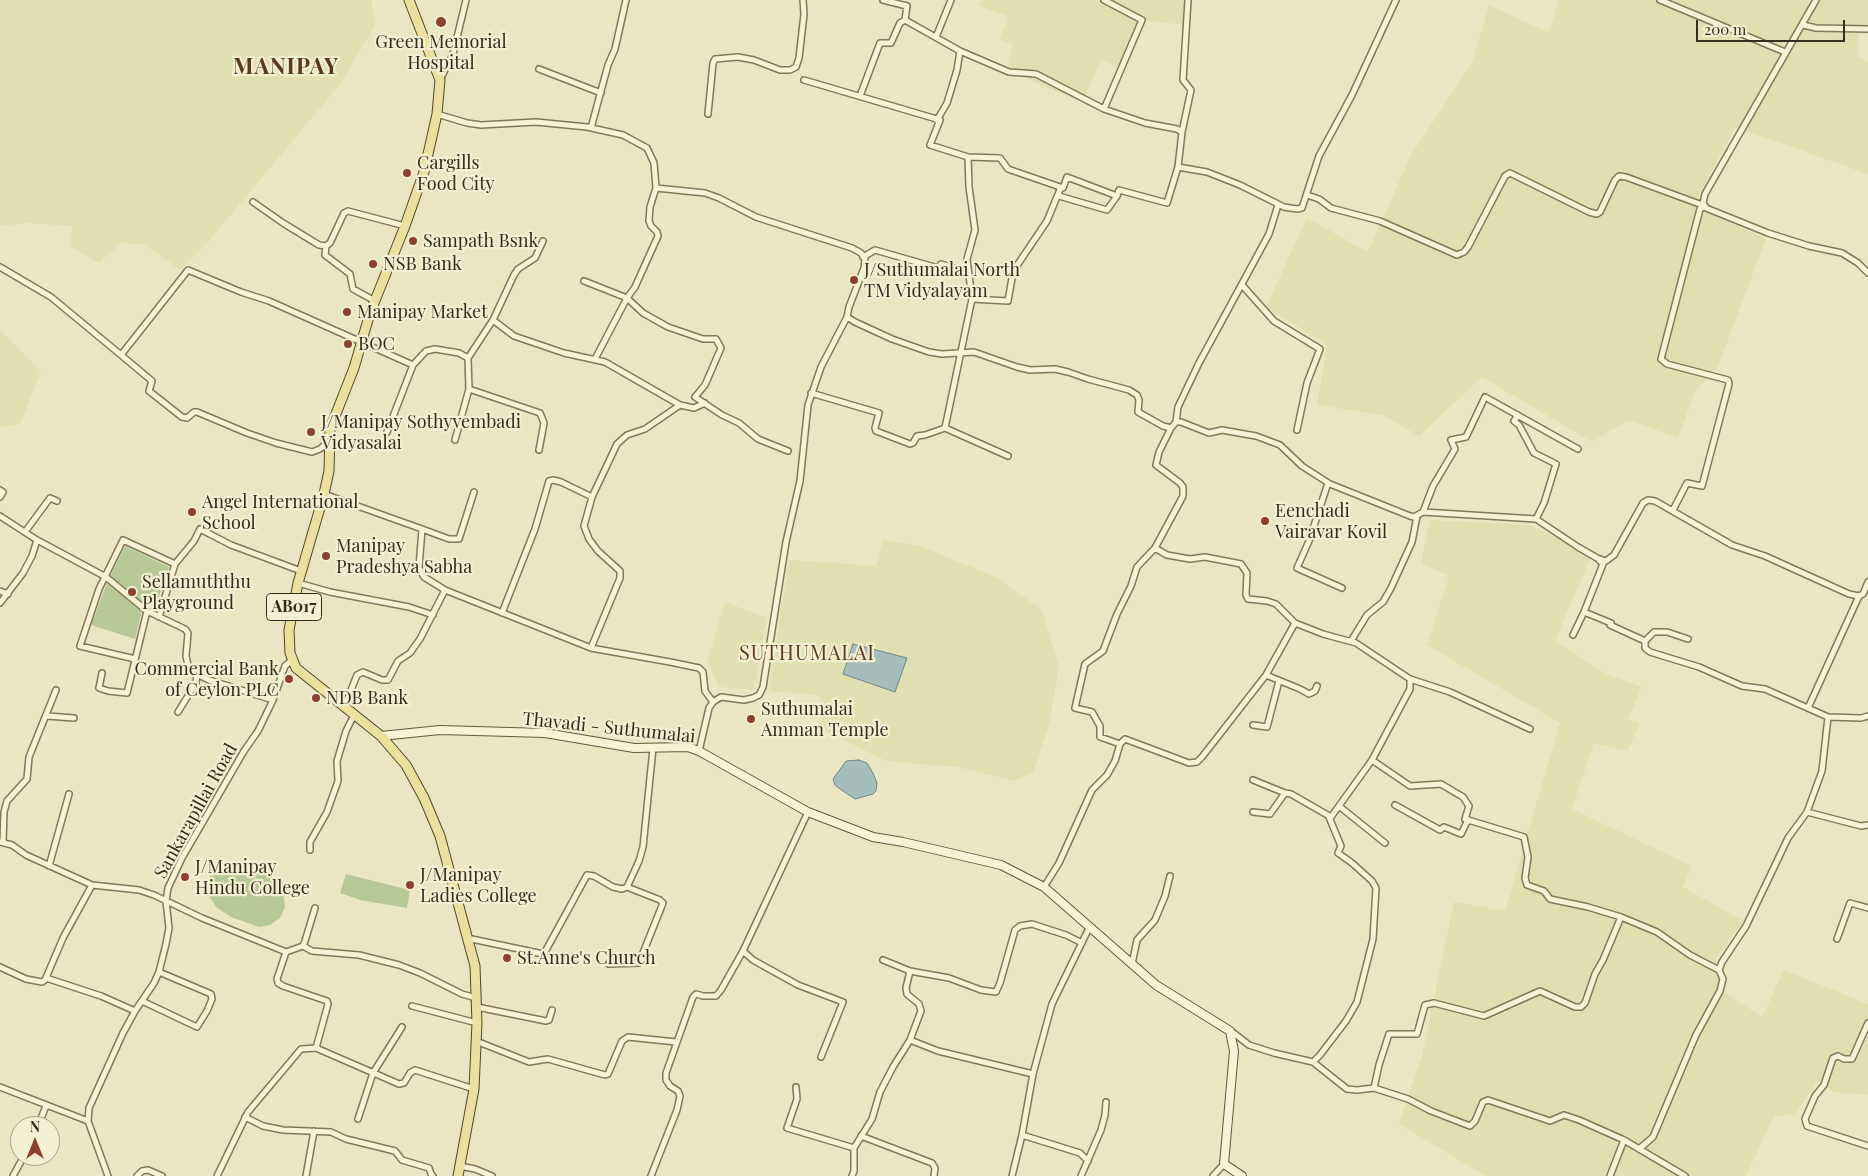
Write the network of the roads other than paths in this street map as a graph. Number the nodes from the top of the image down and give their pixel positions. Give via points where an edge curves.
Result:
1 (409, 0) edge
2 (466, 0) edge
3 (626, 0) edge
4 (803, 0) edge
5 (883, 0) edge
6 (951, 0) edge
7 (1104, 0) edge
8 (1188, 0) edge
9 (1396, 0) edge
10 (1660, 0) edge
11 (1816, 0) edge
12 (907, 3) edge
13 (905, 20) junction
14 (1803, 24) junction
15 (1868, 29) edge
16 (936, 37) junction
17 (960, 51) junction
18 (1785, 52) junction
19 (539, 69) dead end
20 (440, 80) junction
21 (804, 80) dead end
22 (601, 93) junction
23 (860, 96) junction
24 (1104, 109) junction
25 (438, 114) junction
26 (708, 114) dead end
27 (938, 120) junction
28 (591, 128) junction
29 (1182, 132) junction
30 (968, 157) junction
31 (1178, 166) junction
32 (1061, 187) junction
33 (656, 188) junction
34 (1307, 195) junction
35 (1059, 196) junction
36 (1117, 196) junction
37 (253, 202) dead end
38 (1278, 204) junction
39 (1704, 206) junction
40 (405, 226) junction
41 (543, 241) dead end
42 (326, 246) junction
43 (863, 257) junction
44 (0, 267) edge
45 (968, 272) junction
46 (1868, 273) edge
47 (584, 281) dead end
48 (1242, 285) junction
49 (627, 298) junction
50 (972, 299) junction
51 (375, 301) junction
52 (847, 317) junction
53 (493, 320) junction
54 (361, 341) junction
55 (961, 352) junction
56 (121, 355) junction
57 (468, 358) junction
58 (595, 359) junction
59 (413, 365) junction
60 (469, 389) junction
61 (812, 393) junction
62 (705, 403) junction
63 (680, 405) junction
64 (1518, 415) junction
65 (1176, 422) junction
66 (945, 428) junction
67 (1171, 428) junction
68 (1297, 430) dead end
69 (387, 432) dead end
70 (455, 440) dead end
71 (329, 441) junction
72 (1578, 449) dead end
73 (539, 450) dead end
74 (788, 451) dead end
75 (1008, 456) dead end
76 (1328, 483) junction
77 (0, 490) edge
78 (474, 492) dead end
79 (324, 494) junction
80 (592, 496) junction
81 (0, 497) edge
82 (57, 501) dead end
83 (1673, 510) junction
84 (1420, 514) junction
85 (0, 516) edge
86 (1536, 518) junction
87 (422, 529) junction
88 (25, 532) junction
89 (37, 540) junction
90 (1154, 548) junction
91 (1597, 558) junction
92 (175, 564) junction
93 (301, 571) junction
94 (106, 577) junction
95 (1868, 582) edge
96 (298, 583) junction
97 (1342, 588) dead end
98 (445, 590) junction
99 (0, 591) edge
100 (8, 594) junction
101 (1858, 596) junction
102 (0, 603) edge
103 (147, 612) junction
104 (1584, 612) junction
105 (502, 614) junction
106 (433, 615) junction
107 (159, 617) junction
108 (1295, 623) junction
109 (1573, 635) dead end
110 (1688, 640) dead end
111 (1645, 641) junction
112 (1351, 642) junction
113 (591, 648) junction
114 (135, 659) junction
115 (292, 660) junction
116 (102, 673) dead end
117 (198, 674) junction
118 (1266, 675) junction
119 (1410, 679) junction
120 (1279, 681) junction
121 (1316, 686) dead end
122 (56, 690) dead end
123 (273, 700) junction
124 (713, 702) junction
125 (344, 708) junction
126 (1808, 708) junction
127 (178, 712) dead end
128 (354, 715) junction
129 (47, 716) junction
130 (1868, 716) edge
131 (1828, 717) junction
132 (74, 718) dead end
133 (1253, 724) dead end
134 (1530, 729) dead end
135 (381, 736) junction
136 (1120, 744) junction
137 (654, 748) junction
138 (699, 752) junction
139 (1372, 760) junction
140 (1253, 780) dead end
141 (1285, 793) junction
142 (69, 794) dead end
143 (1395, 805) dead end
144 (1339, 806) junction
145 (808, 812) junction
146 (1253, 812) dead end
147 (1808, 812) junction
148 (1329, 817) junction
149 (1468, 820) junction
150 (1868, 825) edge
151 (1, 842) edge
152 (1385, 843) dead end
153 (310, 850) dead end
154 (49, 866) junction
155 (1170, 876) dead end
156 (92, 885) junction
157 (626, 887) junction
158 (1044, 887) junction
159 (166, 901) junction
160 (315, 908) dead end
161 (1868, 908) edge
162 (1621, 917) junction
163 (1090, 926) junction
164 (466, 938) junction
165 (1837, 939) dead end
166 (1082, 943) junction
167 (303, 946) junction
168 (743, 951) junction
169 (286, 952) junction
170 (883, 960) dead end
171 (609, 964) dead end
172 (1132, 964) junction
173 (0, 967) edge
174 (1719, 970) junction
175 (158, 972) junction
176 (910, 972) junction
177 (46, 978) junction
178 (142, 1001) junction
179 (477, 1002) junction
180 (412, 1006) dead end
181 (552, 1010) dead end
182 (135, 1011) junction
183 (477, 1023) junction
184 (1868, 1023) edge
185 (402, 1027) dead end
186 (1230, 1030) junction
187 (910, 1040) junction
188 (476, 1041) junction
189 (676, 1042) junction
190 (316, 1048) junction
191 (821, 1057) dead end
192 (1313, 1062) junction
193 (373, 1072) junction
194 (1033, 1074) junction
195 (796, 1086) dead end
196 (0, 1087) edge
197 (1374, 1088) junction
198 (474, 1089) junction
199 (1106, 1102) dead end
200 (46, 1106) junction
201 (42, 1116) edge
202 (245, 1116) junction
203 (358, 1119) dead end
204 (88, 1121) junction
205 (314, 1131) junction
206 (1022, 1135) junction
207 (861, 1136) junction
208 (1624, 1140) junction
209 (1868, 1146) edge
210 (854, 1148) junction
211 (1638, 1149) junction
212 (1088, 1161) junction
213 (1224, 1164) junction
214 (460, 1166) junction
215 (108, 1176) edge
216 (137, 1176) edge
217 (162, 1176) edge
218 (217, 1176) edge
219 (306, 1176) edge
220 (434, 1176) edge
221 (458, 1176) edge
222 (492, 1176) edge
223 (651, 1176) edge
224 (852, 1176) edge
225 (934, 1176) edge
226 (1012, 1176) edge
227 (1081, 1176) edge
228 (1214, 1176) edge
229 (1242, 1176) edge
230 (1610, 1176) edge
231 (1685, 1176) edge

1 - 20 main road, AB017
2 - 20 street via 453,54
3 - 22 street via 616,49
4 - 26 street via 796,67 780,70 738,57 715,59
5 - 12 street
6 - 16 street
7 - 24 street via 1142,20
8 - 29 street via 1183,80 1191,90
9 - 34 street via 1320,156
10 - 18 street
11 - 14 street
12 - 13 street
13 - 16 street
13 - 23 street via 900,23 891,43 880,43
14 - 15 street via 1816,28
14 - 18 street
16 - 17 street
17 - 24 street via 1008,72 1036,74
17 - 27 street via 947,103
18 - 39 street via 1705,194
19 - 22 street
20 - 25 main road, AB017
21 - 23 street
22 - 28 street
23 - 27 street
24 - 29 street
25 - 28 street via 481,125 536,122
25 - 40 main road, AB017 via 424,172
27 - 30 street via 930,145
28 - 33 street via 623,135 647,148 654,162
29 - 31 street
30 - 32 street via 1000,158 1008,169
30 - 45 street via 975,230 967,259
31 - 36 street via 1168,203 1119,190
31 - 38 street via 1207,172
32 - 35 street
32 - 36 street via 1068,177
33 - 43 street via 705,193 756,217 852,248
33 - 49 street via 649,221 658,236
34 - 38 street via 1302,208
34 - 39 street via 1331,208 1380,222 1457,255 1468,247 1504,176 1510,173 1597,214 1619,176
35 - 36 street via 1106,210
35 - 50 street via 1047,221 1018,264 1008,301
37 - 42 street via 311,241
38 - 48 street via 1269,234
39 - 46 street via 1768,233 1842,253
39 - 83 street via 1700,209 1661,359 1667,364 1728,380 1729,384 1702,486 1687,483
40 - 42 street via 348,211
40 - 51 main road, AB017
41 - 53 street via 535,258 514,275
42 - 51 street via 325,255 350,274 353,289
43 - 45 street via 875,250 938,268 941,264
43 - 52 street via 864,268
44 - 56 street via 51,297
45 - 50 street
47 - 49 street
48 - 65 street via 1199,363 1178,407
48 - 68 street via 1274,322 1320,349 1307,383
49 - 58 street
49 - 62 street via 643,313 668,327 704,339 716,339 721,348 705,385 695,397
50 - 55 street
51 - 54 main road, AB017
52 - 55 street via 892,339 929,352
52 - 61 street via 821,367
53 - 57 street
53 - 58 street via 514,336 564,353
54 - 56 street via 188,270
54 - 59 street
54 - 71 main road, AB017 via 330,429
55 - 66 street
55 - 67 street via 980,353 1030,370 1055,369 1129,390 1139,400 1138,412
56 - 71 street via 152,381 149,391 182,418 197,412 247,433 312,452
57 - 59 street via 435,349 426,351
57 - 60 street
58 - 63 street
59 - 69 street
60 - 70 street
60 - 73 street via 540,413 544,423
61 - 66 street via 879,413 876,430 910,444 917,436
61 - 124 street via 803,436 800,480 786,542 762,687 759,696 753,698 721,697
62 - 63 street via 694,408
62 - 74 street via 739,423 758,439
63 - 80 street via 617,444
64 - 72 street
64 - 84 street via 1485,397 1466,437 1451,440 1456,449
64 - 86 street via 1514,421 1534,453 1556,464
65 - 67 street
65 - 76 street via 1209,433 1222,430 1256,436 1280,445 1302,466
66 - 75 street
67 - 90 street via 1156,465 1180,483 1184,496
71 - 79 main road, AB017 via 329,471
76 - 84 street via 1410,516
76 - 97 street via 1297,568
77 - 81 street via 3,492
78 - 87 street via 459,539 449,539
79 - 87 street
79 - 93 main road, AB017
80 - 105 street via 561,482 549,481 535,529
80 - 113 street via 584,526 598,551 620,571 620,578
82 - 88 street via 50,498
83 - 91 street via 1648,500 1614,555 1606,561
83 - 101 street via 1732,545
84 - 86 street
84 - 112 street via 1412,542 1391,588 1383,602 1367,615
85 - 88 street
86 - 91 street
87 - 98 street via 419,568 424,577
88 - 89 street
89 - 94 street
89 - 100 street via 32,556
90 - 108 street via 1167,555 1190,559 1205,557 1241,564 1247,573 1248,599 1276,604
90 - 136 street via 1137,567 1104,650 1085,664 1076,708 1092,712 1100,726 1100,737
91 - 104 street via 1603,564
92 - 93 street via 200,529 231,545
92 - 94 street via 123,540
92 - 107 street
93 - 96 main road, AB017
94 - 103 street
94 - 114 street via 80,646
95 - 101 street
96 - 106 street
96 - 115 main road, AB017 via 289,630
98 - 105 street
98 - 106 street
99 - 100 street
100 - 102 street
101 - 126 street
103 - 107 street
103 - 114 street
104 - 109 street
104 - 111 street
105 - 113 street
106 - 125 street via 420,639 410,653 398,661 388,680 363,672 357,675
107 - 117 street via 188,633 188,665
108 - 112 street
108 - 118 street
110 - 111 street via 1667,632 1654,632
111 - 126 street via 1645,648 1650,652 1700,667 1742,686 1765,689
112 - 119 street
113 - 124 street via 699,668 703,672 705,691
114 - 116 street via 127,693 99,688
115 - 123 street, Sankarapillai Road via 285,666
115 - 125 main road via 296,668
117 - 123 street
117 - 127 street
118 - 120 street
118 - 136 street via 1197,762 1189,763 1125,739
119 - 134 street via 1450,692
119 - 139 street via 1410,689
120 - 121 street via 1309,694 1315,691
120 - 133 street via 1267,727
122 - 129 street
123 - 159 street, Sankarapillai Road via 182,858 168,888
124 - 138 street
125 - 128 main road
126 - 131 street
128 - 135 main road
128 - 153 street via 337,761 338,781 328,812 310,842
129 - 132 street
129 - 151 street via 29,757 27,779 7,800
130 - 131 street
131 - 147 street via 1822,771
135 - 137 main road, Thavadi - Suthumalai via 440,730 544,733 634,748
135 - 164 main road via 406,765 440,836
136 - 158 street via 1115,761 1092,790
137 - 138 main road, Thavadi - Suthumalai via 688,747
137 - 157 street via 643,847
138 - 145 main road, Thavadi - Suthumalai
139 - 144 street
139 - 149 street via 1410,786 1441,784 1463,797 1470,806 1465,819
140 - 141 street
141 - 146 street via 1270,814
141 - 148 street
142 - 154 street
143 - 149 street via 1440,830 1444,827 1461,834
144 - 148 street
144 - 152 street
145 - 158 main road, Thavadi - Suthumalai via 874,837 1001,865
145 - 168 street
147 - 150 street
147 - 174 street via 1788,838 1746,926
148 - 192 street via 1341,846 1338,853 1372,881 1376,896 1372,939 1357,1002
149 - 162 street via 1524,837 1528,857 1527,885 1544,892 1550,900
151 - 154 street
154 - 156 street
155 - 172 street via 1155,920 1137,940
156 - 159 street via 139,890
156 - 177 street
157 - 164 street via 613,887 587,875 543,954
157 - 171 street via 660,900 662,904 639,963
158 - 163 main road, Thavadi - Suthumalai
159 - 169 street
159 - 175 street, Sankarapillai Road via 169,928
160 - 167 street
161 - 165 street via 1850,903
162 - 174 street via 1657,932
162 - 197 street via 1581,1007 1540,991 1484,1016 1434,1003 1424,1005 1417,1034 1389,1034
163 - 166 street
163 - 172 main road, Thavadi - Suthumalai
164 - 179 main road via 475,966
166 - 176 street via 1032,924 1020,926 1015,930 996,992 950,978
166 - 194 street via 1052,1004
167 - 169 street
167 - 179 street via 312,951 359,956 399,965
168 - 189 street via 716,996 696,994 693,997
168 - 191 street via 798,985 843,1002
169 - 190 street via 278,983 328,1004
170 - 176 street
172 - 186 main road, Thavadi - Suthumalai via 1156,984
173 - 177 street via 26,979 42,982
174 - 211 street via 1723,979 1720,991 1696,1035 1653,1136
175 - 178 street, Sankarapillai Road
175 - 178 street via 211,994 207,1011 197,1027
176 - 187 street via 907,994 920,1004 921,1011
177 - 182 street
178 - 182 street, Sankarapillai Road
179 - 181 street via 546,1021
179 - 183 main road
180 - 183 street
182 - 204 street, Sankarapillai Road via 89,1108
183 - 188 main road
184 - 209 street via 1852,1059 1833,1058 1824,1085 1805,1119 1807,1126
185 - 193 street
186 - 192 street via 1249,1045
186 - 213 main road via 1234,1051
187 - 194 street via 938,1051
187 - 207 street via 888,1075 872,1119
188 - 189 street via 529,1062 548,1059 605,1075 622,1042 628,1037
188 - 198 main road
189 - 223 street via 666,1080 680,1096
190 - 193 street
190 - 202 street via 301,1049
192 - 197 street via 1347,1088
193 - 198 street via 399,1084 404,1083 414,1070
193 - 203 street
194 - 206 street
195 - 210 street via 797,1099 787,1128
196 - 200 street
197 - 208 street via 1470,1126 1482,1102 1488,1100 1550,1120 1564,1116 1579,1120
198 - 214 main road
199 - 212 street via 1101,1130
200 - 201 street
200 - 204 street
202 - 205 street via 263,1126
202 - 218 street
204 - 215 street
205 - 219 street
205 - 220 street via 331,1132 395,1151 402,1160 429,1168
206 - 212 street via 1080,1154
206 - 226 street
207 - 210 street
207 - 225 street via 932,1163
208 - 211 street
208 - 230 street
210 - 224 street
211 - 231 street
212 - 227 street
213 - 228 street
213 - 229 main road
214 - 221 main road
214 - 222 street
216 - 217 street via 148,1170

